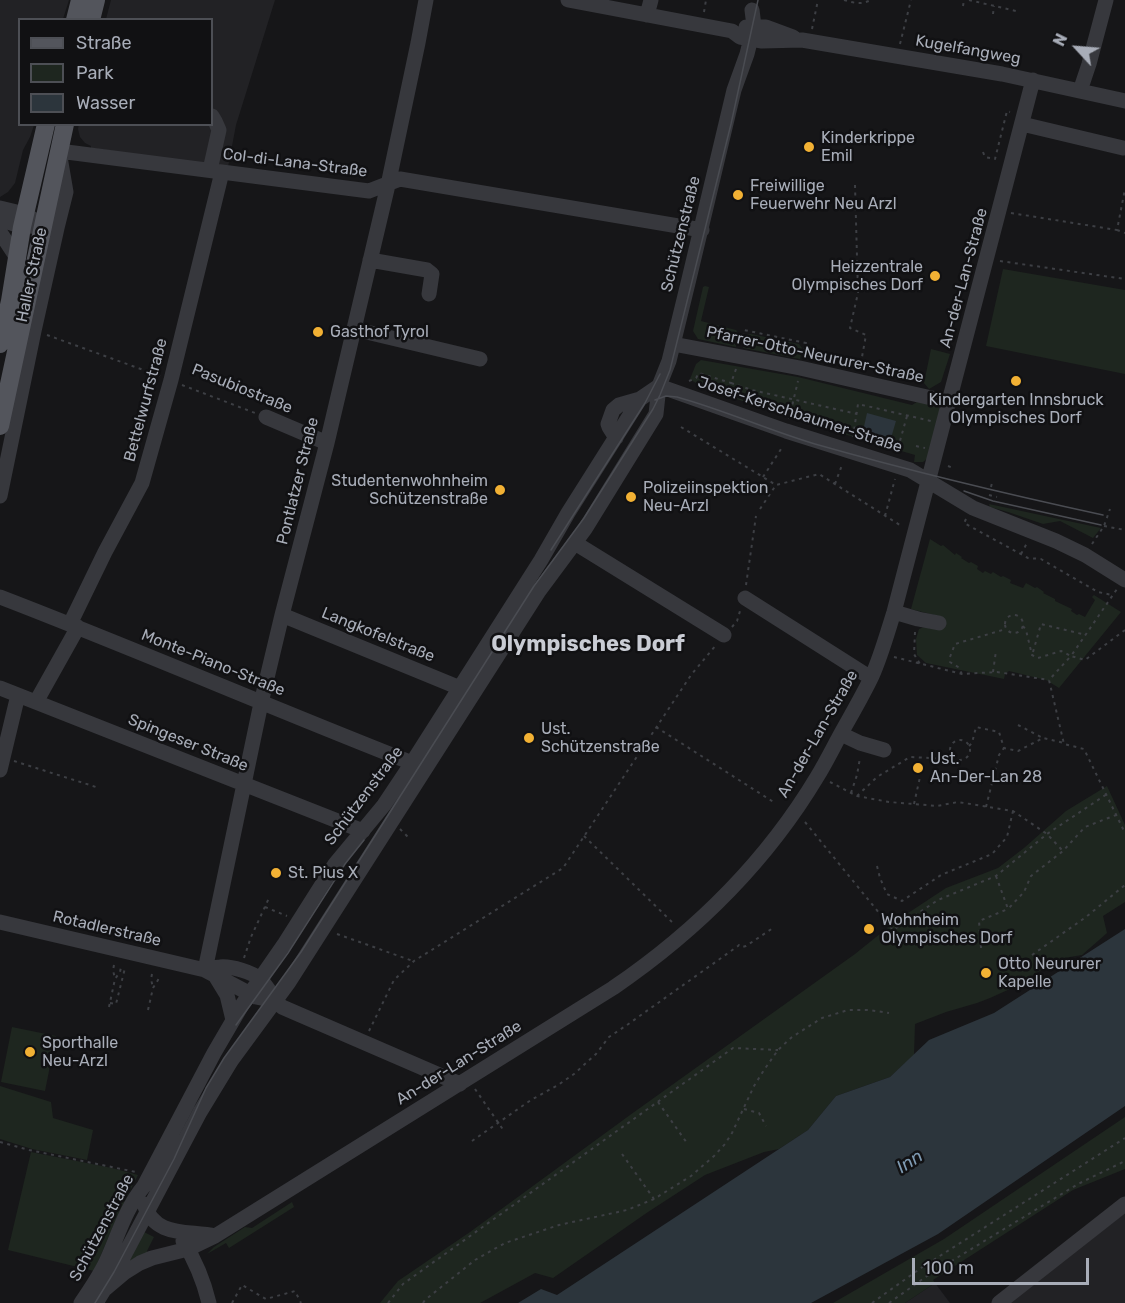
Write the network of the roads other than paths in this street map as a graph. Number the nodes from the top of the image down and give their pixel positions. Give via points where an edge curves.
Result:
1 (80, 0) edge
2 (96, 0) edge
3 (426, 0) edge
4 (568, 0) edge
5 (651, 0) edge
6 (1106, 0) edge
7 (587, 2) edge
8 (753, 5) edge
9 (647, 15) junction
10 (76, 18) edge
11 (92, 18) edge
12 (744, 32) junction
13 (1033, 80) junction
14 (1080, 91) junction
15 (1125, 101) edge
16 (213, 117) edge
17 (1022, 124) junction
18 (46, 126) edge
19 (65, 126) edge
20 (1123, 148) dead end
21 (60, 151) junction
22 (216, 171) junction
23 (388, 185) junction
24 (0, 208) edge
25 (0, 219) edge
26 (23, 220) junction
27 (42, 226) junction
28 (702, 230) junction
29 (0, 232) edge
30 (17, 258) junction
31 (370, 260) junction
32 (429, 294) dead end
33 (354, 329) junction
34 (0, 344) edge
35 (673, 344) junction
36 (480, 359) dead end
37 (659, 386) junction
38 (948, 402) junction
39 (266, 417) road end
40 (0, 426) edge
41 (327, 443) junction
42 (928, 480) junction
43 (0, 496) edge
44 (575, 543) junction
45 (1124, 579) edge
46 (0, 597) edge
47 (745, 597) road end
48 (894, 612) junction
49 (282, 615) junction
50 (939, 623) dead end
51 (74, 625) junction
52 (724, 635) road end
53 (871, 678) junction
54 (0, 688) edge
55 (460, 688) junction
56 (18, 695) junction
57 (36, 702) junction
58 (261, 703) junction
59 (841, 734) junction
60 (884, 750) dead end
61 (2, 763) edge
62 (412, 763) junction
63 (245, 785) junction
64 (363, 831) junction
65 (0, 922) edge
66 (210, 973) junction
67 (260, 979) junction
68 (249, 994) junction
69 (275, 1001) junction
70 (233, 1020) junction
71 (460, 1084) junction
72 (142, 1180) junction
73 (1125, 1204) edge
74 (147, 1212) junction
75 (173, 1231) junction
76 (215, 1236) junction
77 (188, 1249) junction
78 (105, 1289) junction
79 (81, 1303) edge
80 (96, 1303) edge
81 (209, 1303) edge
82 (999, 1303) edge

1 - 10 main road
2 - 11 main road
3 - 23 street, Pontlatzer Straße
4 - 7 street, Kugelfangweg
5 - 9 street
6 - 14 street
7 - 9 street, Kugelfangweg
8 - 12 street
9 - 12 street, Kugelfangweg
12 - 13 street, Kugelfangweg via 762,41 806,41
12 - 28 street, Schützenstraße via 747,54 734,90
13 - 14 street, Kugelfangweg
13 - 17 street, An-der-Lan-Straße
14 - 15 street, Kugelfangweg
16 - 22 street, Bettelwurfstraße via 219,130
17 - 20 street
17 - 38 street, An-der-Lan-Straße
18 - 26 main road, Haller Straße
19 - 21 main road, Haller Straße
21 - 22 street, Col-di-Lana-Straße
21 - 27 main road, Haller Straße
21 - 43 street via 66,192
22 - 23 street, Col-di-Lana-Straße via 369,192
22 - 51 street, Bettelwurfstraße via 171,380 142,483 105,552
23 - 28 street, Col-di-Lana-Straße via 400,179
23 - 31 street, Pontlatzer Straße
24 - 26 street
25 - 26 street
26 - 27 street
26 - 30 main road, Haller Straße
27 - 40 main road, Haller Straße
28 - 35 street, Schützenstraße
29 - 30 street
30 - 34 main road, Haller Straße
31 - 32 street via 427,270 432,274
31 - 33 street, Pontlatzer Straße
33 - 36 street
33 - 41 street, Pontlatzer Straße
35 - 37 street, Schützenstraße
35 - 38 street, Pfarrer-Otto-Neururer-Straße
37 - 42 street, Josef-Kerschbaumer-Straße via 910,470
37 - 44 street, Schützenstraße via 657,414
37 - 55 street, Schützenstraße via 640,399
38 - 42 street, An-der-Lan-Straße
39 - 41 street, Pasubiostraße
41 - 49 street, Pontlatzer Straße
42 - 45 street, Josef-Kerschbaumer-Straße via 973,508 1056,541
42 - 48 street, An-der-Lan-Straße
44 - 52 street
44 - 69 street, Schützenstraße via 535,598
46 - 51 street, Monte-Piano-Straße
47 - 53 street
48 - 50 street
48 - 53 street, An-der-Lan-Straße
49 - 55 street, Langkofelstraße
49 - 58 street, Pontlatzer Straße
51 - 57 street, Bettelwurfstraße
51 - 58 street, Monte-Piano-Straße
53 - 59 street, An-der-Lan-Straße
54 - 56 street, Spingeser Straße
55 - 62 street, Schützenstraße
56 - 57 street, Spingeser Straße
56 - 61 street
57 - 63 street, Spingeser Straße
58 - 62 street, Monte-Piano-Straße
58 - 63 street, Pontlatzer Straße
59 - 60 street
59 - 71 street, An-der-Lan-Straße via 795,811 768,847 684,935 613,988
62 - 64 street, Schützenstraße
63 - 64 street, Spingeser Straße
63 - 66 street, Pontlatzer Straße
64 - 67 street, Schützenstraße via 335,864
65 - 66 street, Rotadlerstraße
66 - 67 street, Rotadlerstraße via 223,967
66 - 68 street, Rotadlerstraße
66 - 70 street via 227,995
67 - 68 street, Schützenstraße
67 - 69 street
68 - 69 street, Rotadlerstraße
68 - 70 street, Schützenstraße
69 - 71 street via 284,1009
69 - 74 street, Schützenstraße via 214,1089
70 - 72 street, Schützenstraße
71 - 76 street, An-der-Lan-Straße
72 - 74 street
72 - 79 street, Schützenstraße via 105,1263
73 - 82 street
74 - 75 street via 158,1224
74 - 78 street, Schützenstraße
75 - 76 street
75 - 77 street
76 - 77 street, An-der-Lan-Straße
77 - 78 street, An-der-Lan-Straße via 140,1263
77 - 81 street
78 - 80 street, Schützenstraße

